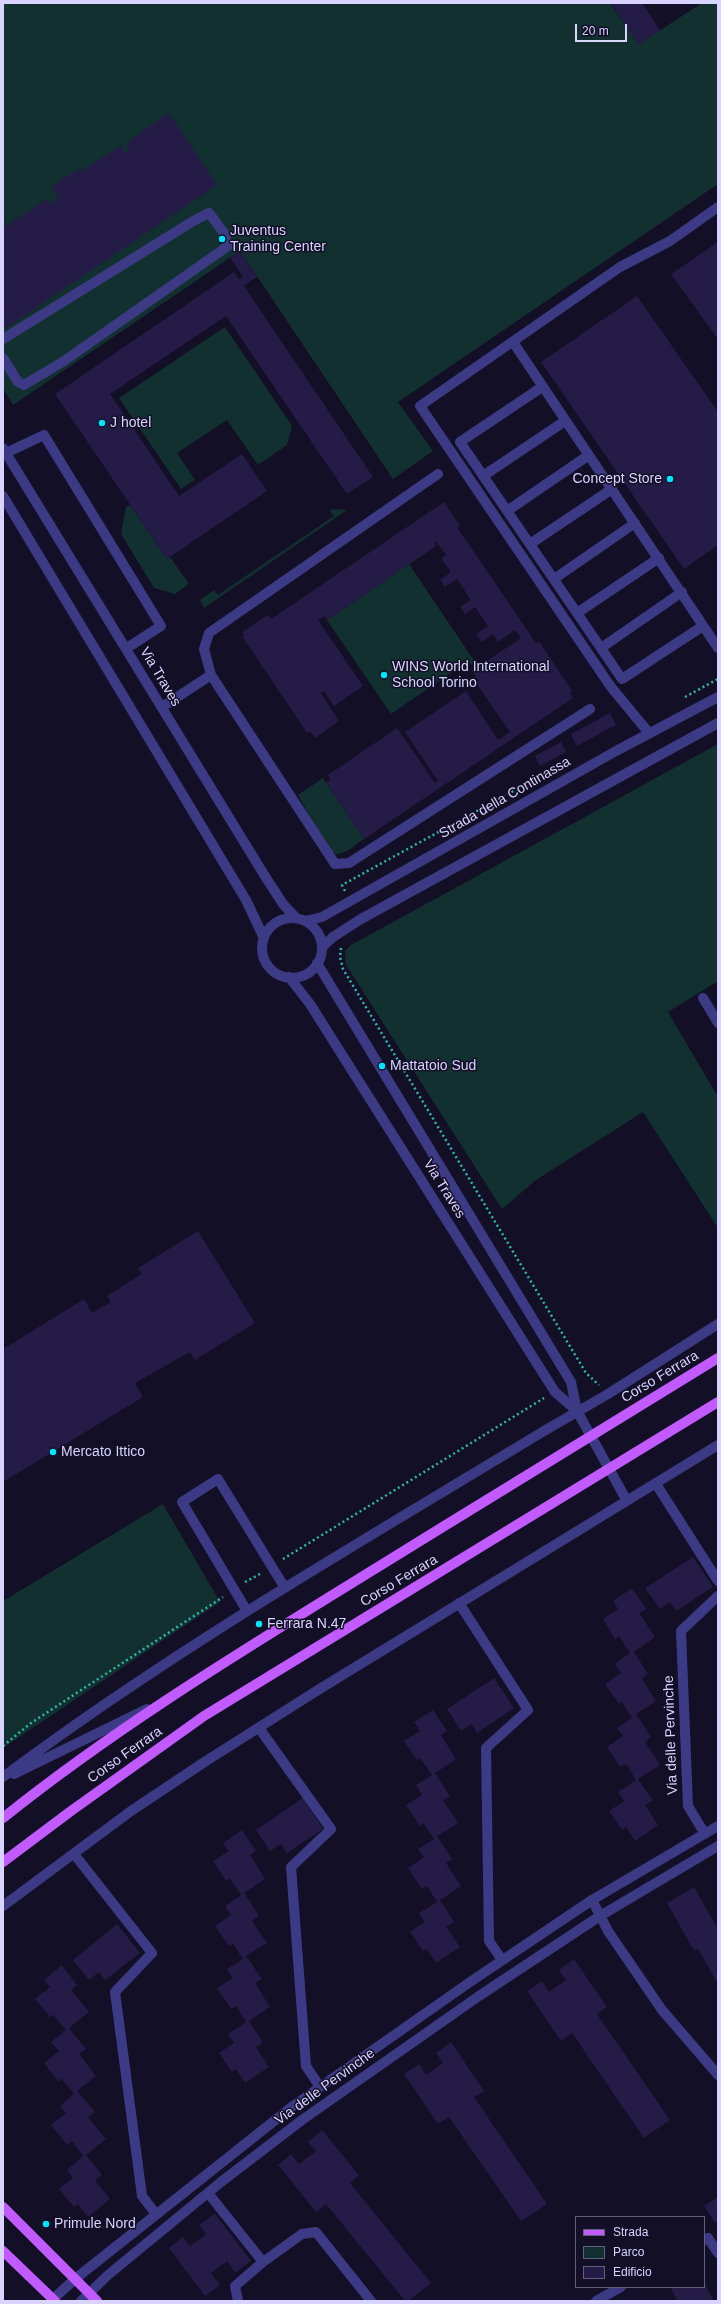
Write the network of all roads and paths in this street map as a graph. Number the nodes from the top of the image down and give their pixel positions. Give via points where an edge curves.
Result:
1 (718, 207) edge
2 (3, 339) edge
3 (513, 342) junction
4 (3, 358) edge
5 (542, 387) junction
6 (565, 421) junction
7 (4, 451) edge
8 (589, 455) junction
9 (438, 474) dead end
10 (483, 476) junction
11 (612, 489) junction
12 (3, 496) edge
13 (507, 511) junction
14 (635, 523) junction
15 (530, 544) junction
16 (659, 558) junction
17 (554, 579) junction
18 (682, 592) junction
19 (577, 613) junction
20 (703, 626) junction
21 (127, 648) junction
22 (601, 648) junction
23 (718, 648) edge
24 (211, 675) junction
25 (718, 697) edge
26 (162, 707) junction
27 (590, 710) dead end
28 (718, 723) edge
29 (649, 733) junction
30 (300, 920) junction
31 (264, 938) junction
32 (345, 944) dead end
33 (322, 947) junction
34 (318, 963) junction
35 (289, 977) junction
36 (703, 998) dead end
37 (718, 1024) edge
38 (718, 1324) edge
39 (718, 1358) edge
40 (586, 1373) junction
41 (571, 1382) junction
42 (555, 1392) junction
43 (608, 1394) junction
44 (718, 1402) edge
45 (577, 1411) junction
46 (591, 1435) junction
47 (718, 1445) edge
48 (608, 1469) junction
49 (656, 1484) junction
50 (627, 1501) junction
51 (272, 1566) junction
52 (718, 1581) edge
53 (285, 1588) junction
54 (234, 1589) junction
55 (718, 1596) edge
56 (459, 1604) junction
57 (247, 1611) junction
58 (169, 1698) junction
59 (259, 1728) junction
60 (3, 1746) edge
61 (3, 1778) edge
62 (3, 1818) edge
63 (718, 1826) edge
64 (705, 1834) junction
65 (718, 1846) edge
66 (74, 1854) junction
67 (3, 1862) edge
68 (592, 1900) junction
69 (3, 1906) edge
70 (600, 1916) junction
71 (502, 1960) junction
72 (718, 2075) edge
73 (320, 2087) junction
74 (208, 2193) junction
75 (3, 2207) edge
76 (156, 2214) junction
77 (705, 2240) edge
78 (3, 2251) edge
79 (718, 2253) edge
80 (263, 2262) junction
81 (75, 2279) junction
82 (619, 2288) edge
83 (88, 2292) junction
84 (54, 2300) edge
85 (81, 2301) edge
86 (97, 2301) edge
87 (238, 2301) edge
88 (371, 2301) edge
89 (596, 2301) edge

1 - 3 street via 670,241 620,267
2 - 4 street via 209,213 224,233 228,246 24,385 18,382
3 - 5 street
3 - 29 street via 420,406 611,687
5 - 6 street
5 - 10 street via 460,442
6 - 8 street
6 - 10 street
7 - 21 street, Via Traves
7 - 21 street via 44,435 48,441 162,626
8 - 11 street
8 - 13 street
9 - 24 street via 209,633 204,649
10 - 13 street
11 - 14 street
11 - 15 street
12 - 31 street via 246,900
13 - 15 street
14 - 16 street
14 - 17 street
15 - 17 street
16 - 18 street
16 - 19 street
17 - 19 street
18 - 20 street
18 - 22 street
19 - 22 street
20 - 22 street via 622,679
20 - 23 street
21 - 26 street, Via Traves
24 - 26 street
24 - 27 street via 335,864 349,863
25 - 29 street, Strada della Continassa
26 - 30 street, Via Traves via 283,904
28 - 33 street via 361,919
29 - 30 street, Strada della Continassa via 328,914
30 - 31 street via 286,919 276,923
30 - 33 street via 317,932
31 - 35 street via 262,946 267,964 273,971
32 - 40 path via 341,947 340,957 343,969
33 - 34 street
34 - 35 street via 305,974
34 - 41 street, Via Traves
35 - 42 street, Via Traves via 317,1015
36 - 37 street
38 - 43 street, Corso Ferrara
39 - 46 main road, Corso Ferrara
40 - 41 path
40 - 43 path
41 - 45 street, Via Traves
42 - 45 street, Via Traves
42 - 51 path
43 - 45 street, Corso Ferrara
44 - 48 main road, Corso Ferrara
45 - 46 street, Via Traves
45 - 53 street, Corso Ferrara
46 - 48 street, Via Traves
46 - 58 main road, Corso Ferrara
47 - 49 street
48 - 50 street, Via Traves
48 - 67 main road, Corso Ferrara via 204,1716
49 - 50 street
49 - 52 street
50 - 56 street
51 - 53 street
51 - 54 path
51 - 54 street via 218,1479 182,1502
53 - 57 street, Corso Ferrara
54 - 57 street
54 - 60 path via 31,1723
55 - 64 street, Via delle Pervinche via 681,1631 688,1806
56 - 59 street
56 - 71 street via 528,1710 486,1748 488,1941
57 - 61 street, Corso Ferrara via 107,1701
58 - 61 street, Corso Ferrara
58 - 62 main road, Corso Ferrara via 69,1767
59 - 66 street via 131,1811
59 - 73 street, Via delle Pervinche via 331,1829 291,1867 306,2066
63 - 64 street, Via delle Pervinche
64 - 68 street, Via delle Pervinche
65 - 70 street, Via delle Pervinche
66 - 69 street
66 - 76 street via 152,1953 115,1992 142,2196
68 - 70 street
68 - 71 street, Via delle Pervinche
70 - 72 street via 662,2010
70 - 74 street, Via delle Pervinche via 369,2072
71 - 73 street, Via delle Pervinche
73 - 76 street, Via delle Pervinche
74 - 80 street
74 - 83 street, Via delle Pervinche
75 - 81 main road
76 - 81 street, Via delle Pervinche
77 - 79 street via 708,2238
78 - 84 main road
80 - 87 street via 235,2286
80 - 88 street via 302,2234 316,2232
81 - 83 main road
81 - 84 street, Via delle Pervinche
82 - 89 street
83 - 85 street, Via delle Pervinche
83 - 86 main road

